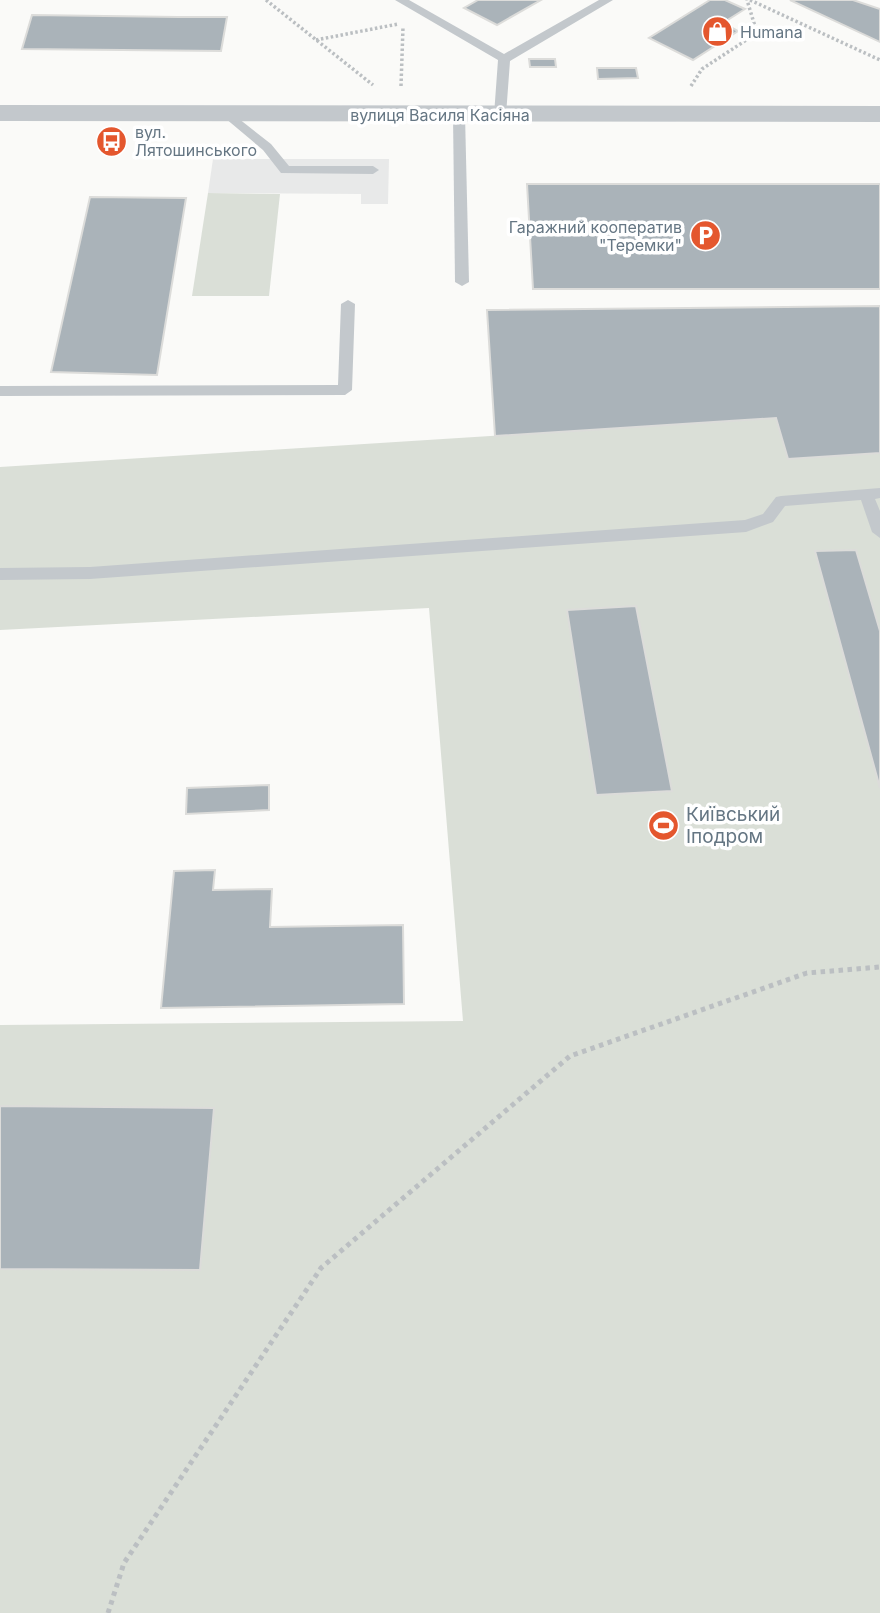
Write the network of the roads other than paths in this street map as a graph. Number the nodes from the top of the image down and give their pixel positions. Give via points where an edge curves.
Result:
1 (401, 0) edge
2 (607, 0) edge
3 (504, 59) junction
4 (0, 113) edge
5 (880, 114) edge
6 (229, 115) junction
7 (459, 115) junction
8 (500, 115) junction
9 (373, 170) dead end
10 (462, 282) dead end
11 (348, 304) dead end
12 (0, 391) edge
13 (873, 493) edge
14 (880, 533) edge
15 (0, 573) edge

1 - 3 lane
2 - 3 lane
3 - 8 lane
4 - 6 street, вулиця Василя Касіяна
5 - 8 street, вулиця Василя Касіяна
6 - 7 street, вулиця Василя Касіяна
6 - 9 lane via 267,147 285,170
7 - 8 street, вулиця Василя Касіяна
7 - 10 lane
11 - 12 lane via 345,390
13 - 14 lane
13 - 15 lane via 781,501 768,518 746,526 90,573

